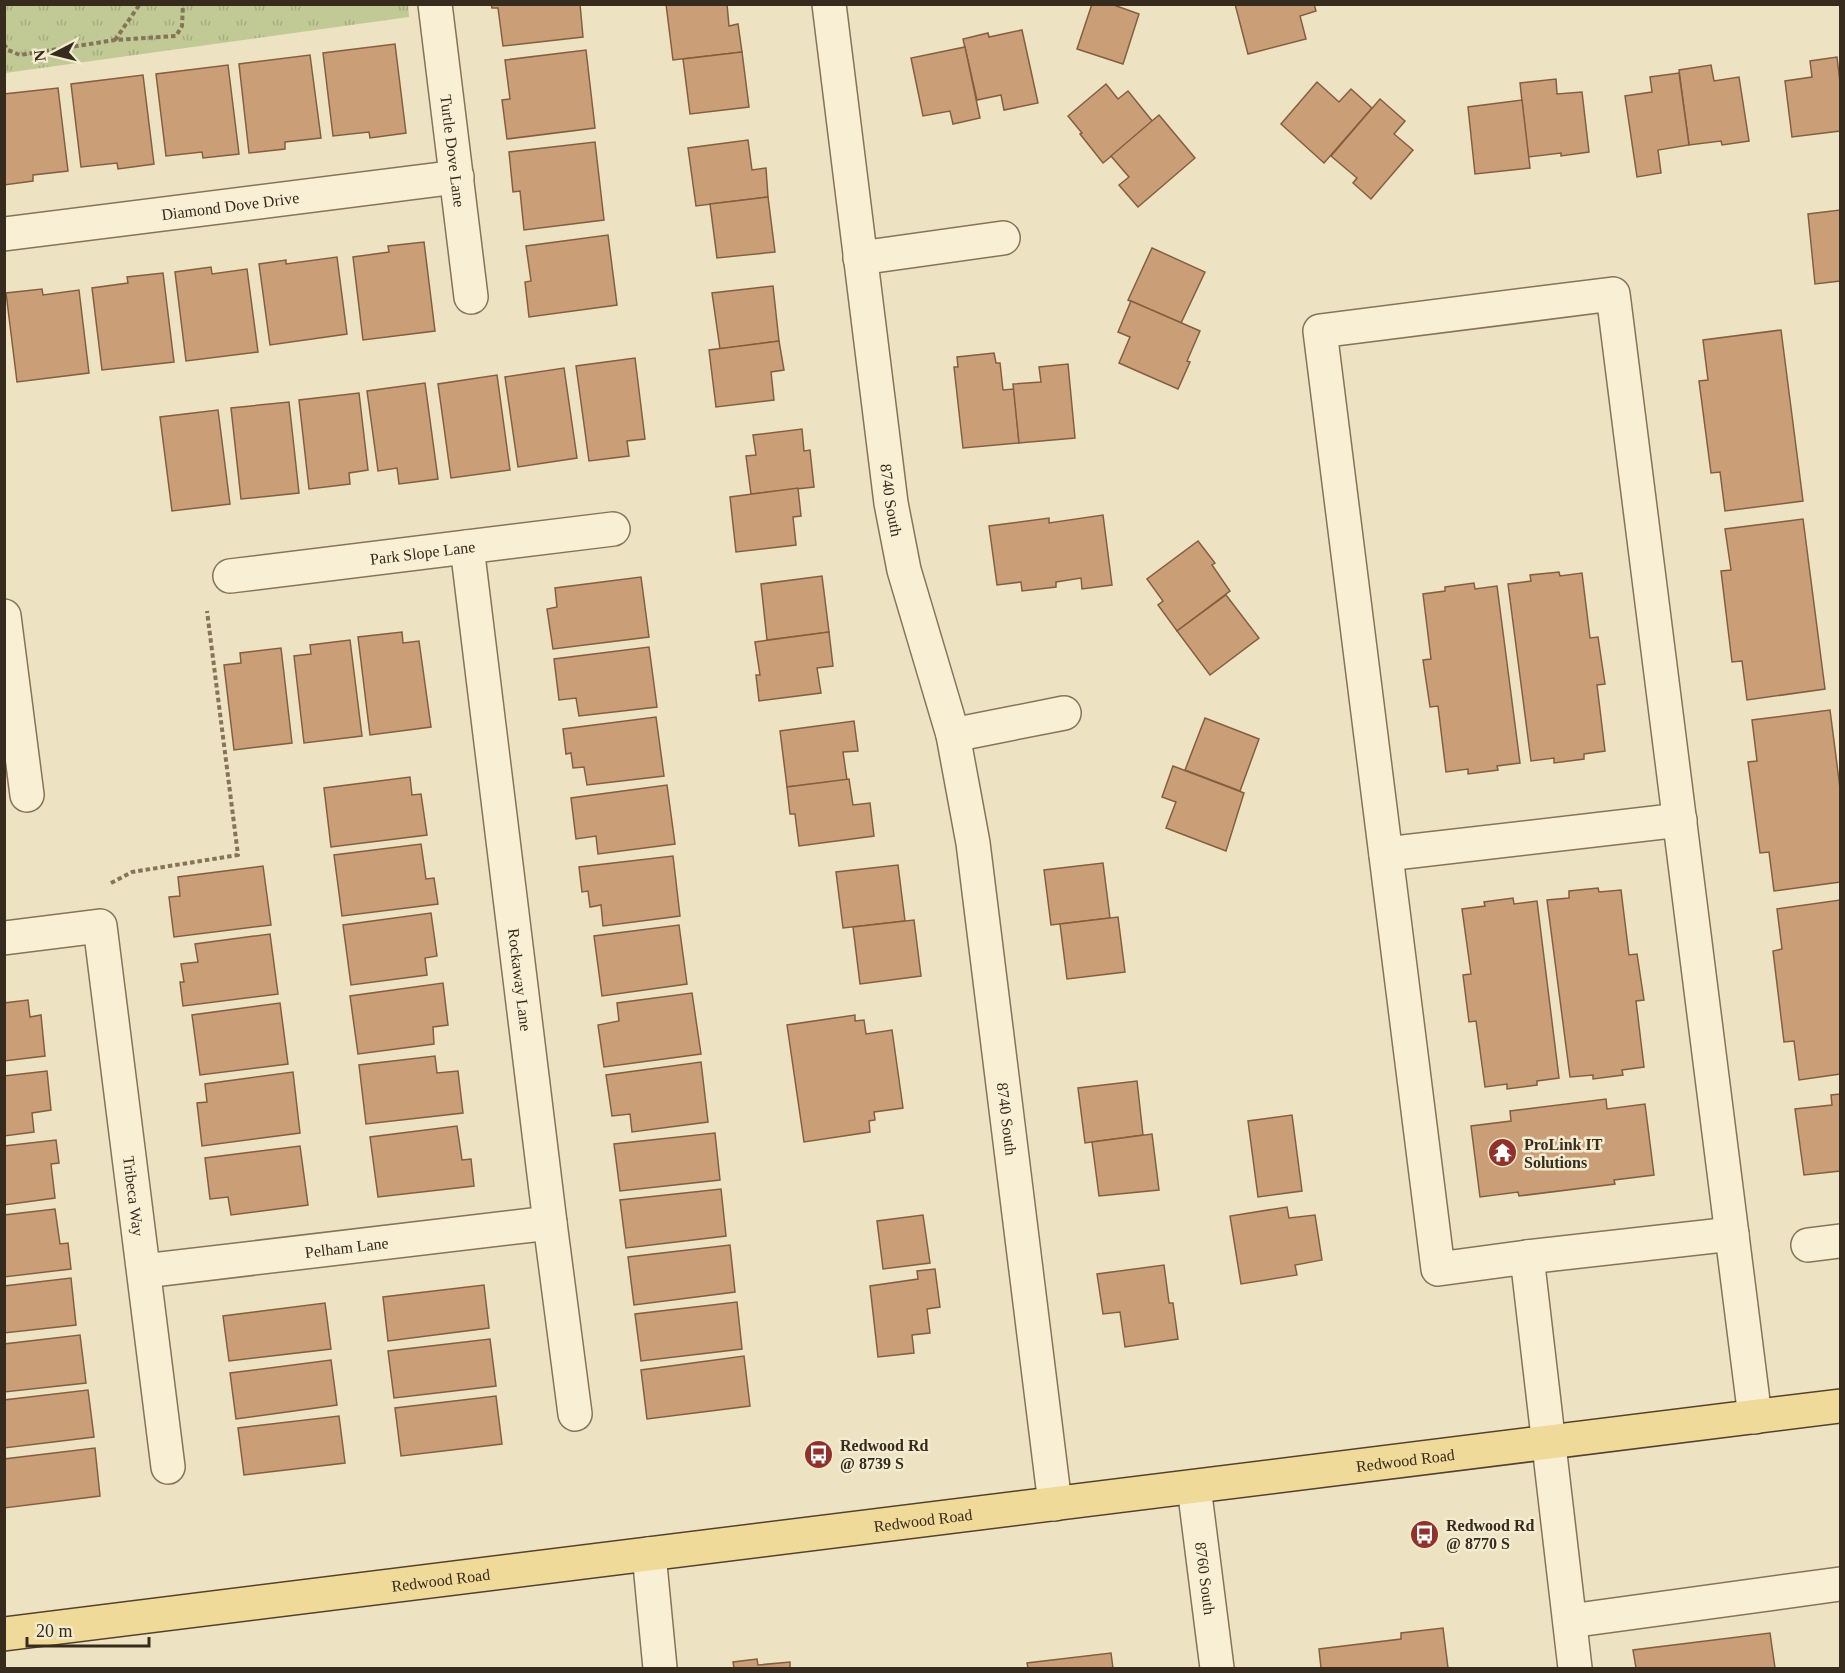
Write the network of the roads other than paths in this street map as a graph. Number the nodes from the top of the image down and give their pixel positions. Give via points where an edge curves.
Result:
1 (435, 4) edge
2 (829, 4) edge
3 (457, 177) junction
4 (4, 234) edge
5 (1003, 238) dead end
6 (860, 258) junction
7 (471, 297) dead end
8 (613, 529) dead end
9 (467, 547) junction
10 (230, 576) dead end
11 (4, 616) edge
12 (1064, 713) dead end
13 (954, 735) junction
14 (27, 795) dead end
15 (1680, 820) junction
16 (1386, 854) junction
17 (4, 938) edge
18 (550, 1223) junction
19 (1732, 1234) junction
20 (1840, 1241) edge
21 (1808, 1245) dead end
22 (1527, 1257) junction
23 (144, 1271) junction
24 (1840, 1406) edge
25 (575, 1414) dead end
26 (1755, 1417) junction
27 (1550, 1442) junction
28 (168, 1467) dead end
29 (1194, 1487) junction
30 (1055, 1504) junction
31 (649, 1554) junction
32 (1840, 1584) edge
33 (1570, 1621) junction
34 (4, 1634) edge
35 (660, 1668) edge
36 (1217, 1668) edge
37 (1575, 1668) edge

1 - 3 street, Turtle Dove Lane
2 - 6 street, 8740 South
3 - 4 street, Diamond Dove Drive
3 - 7 street, Turtle Dove Lane
5 - 6 street
6 - 13 street, 8740 South via 891,503 902,559
8 - 9 street, Park Slope Lane
9 - 10 street, Park Slope Lane
9 - 18 street, Rockaway Lane
11 - 14 street
12 - 13 street
13 - 30 street, 8740 South via 974,843
15 - 16 street
15 - 16 street via 1613,294 1320,331
15 - 19 street
16 - 22 street via 1438,1269
17 - 23 street, Tribeca Way via 100,926
18 - 23 street, Pelham Lane
18 - 25 street, Rockaway Lane
19 - 22 street
19 - 26 street
20 - 21 street
22 - 27 street
23 - 28 street, Tribeca Way
24 - 26 main road, Redwood Road
26 - 27 main road, Redwood Road
27 - 29 main road, Redwood Road
27 - 33 street
29 - 30 main road, Redwood Road
29 - 36 street, 8760 South
30 - 31 main road, Redwood Road
31 - 34 main road, Redwood Road
31 - 35 street
32 - 33 street
33 - 37 street

